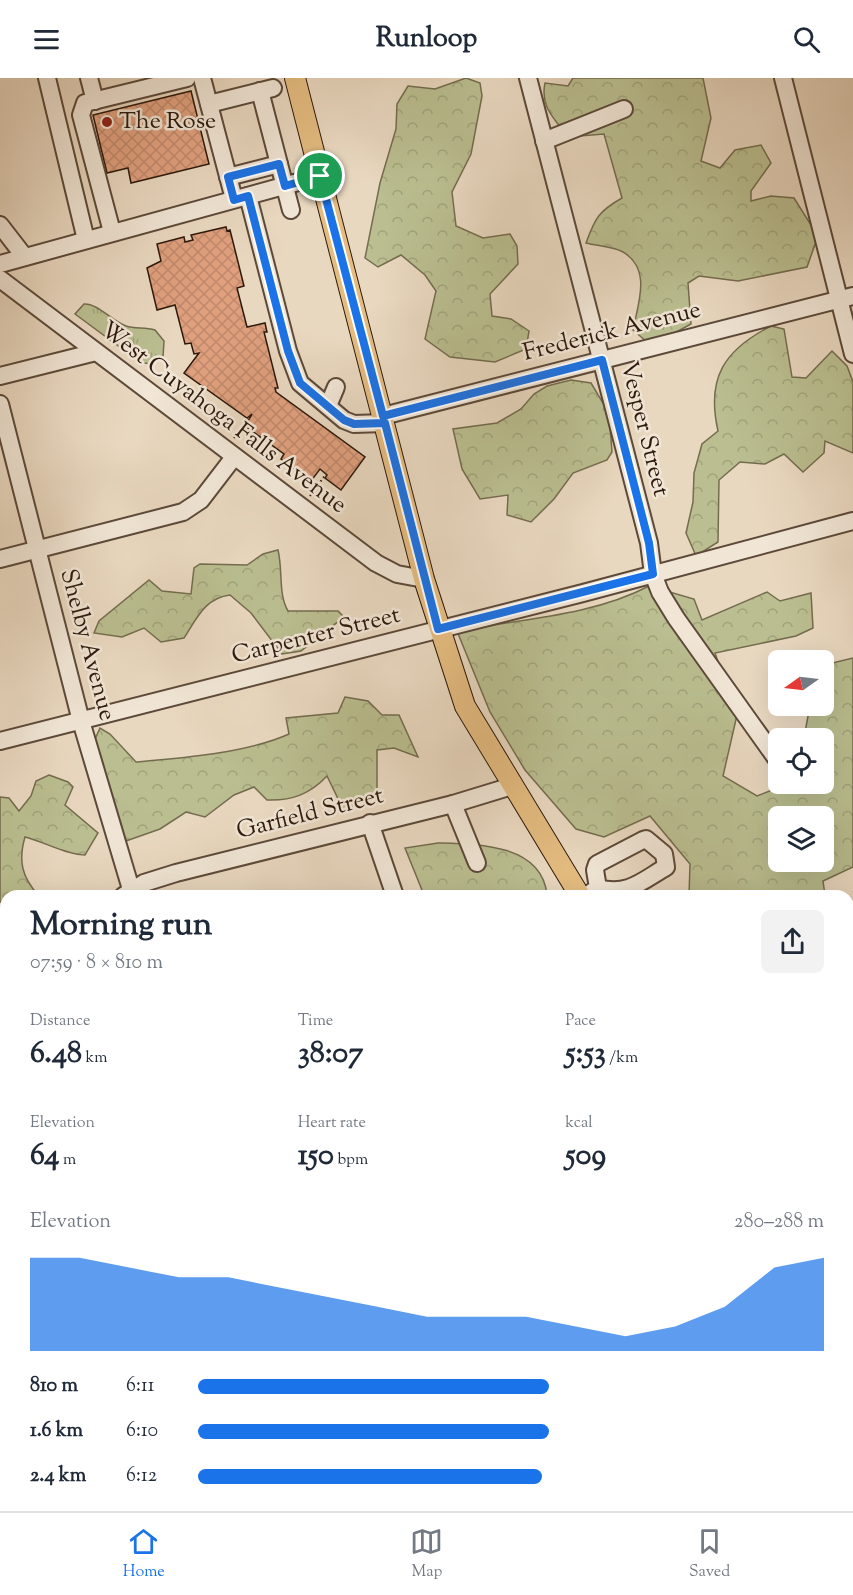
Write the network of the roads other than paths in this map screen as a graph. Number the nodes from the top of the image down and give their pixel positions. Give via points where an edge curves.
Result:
1 (47, 78) edge
2 (89, 78) edge
3 (187, 78) edge
4 (202, 78) edge
5 (528, 78) edge
6 (783, 78) edge
7 (296, 80) edge
8 (268, 86) edge
9 (95, 101) junction
10 (209, 104) junction
11 (624, 109) dead end
12 (544, 141) junction
13 (279, 164) junction
14 (260, 168) junction
15 (320, 176) junction
16 (228, 177) junction
17 (285, 186) junction
18 (266, 191) junction
19 (241, 198) junction
20 (291, 210) dead end
21 (0, 225) edge
22 (112, 232) junction
23 (86, 240) junction
24 (24, 256) junction
25 (0, 264) edge
26 (0, 279) edge
27 (845, 298) edge
28 (96, 352) junction
29 (853, 354) edge
30 (602, 360) junction
31 (0, 376) edge
32 (336, 387) dead end
33 (0, 404) edge
34 (328, 406) junction
35 (384, 419) junction
36 (234, 457) junction
37 (853, 521) edge
38 (37, 549) junction
39 (0, 559) edge
40 (653, 574) junction
41 (424, 579) junction
42 (438, 629) junction
43 (81, 721) junction
44 (0, 741) edge
45 (768, 747) edge
46 (512, 786) junction
47 (453, 804) junction
48 (370, 823) junction
49 (477, 863) dead end
50 (128, 890) edge
51 (134, 890) edge
52 (393, 890) edge
53 (576, 890) edge

1 - 23 street
2 - 9 street
3 - 9 street
4 - 10 street, Frederick Avenue
5 - 12 street, Vesper Street
6 - 27 street
7 - 8 street
7 - 15 main road
8 - 10 street
8 - 13 street
9 - 22 street via 85,103 81,116
10 - 16 street, Frederick Avenue
11 - 12 street
12 - 30 street, Vesper Street
13 - 14 street
13 - 17 street
14 - 16 street
14 - 18 street
15 - 17 street
15 - 35 main road
16 - 19 street, Frederick Avenue
17 - 18 street
17 - 20 street
18 - 19 street
19 - 22 street
19 - 34 street, Frederick Avenue via 300,383
21 - 24 street
22 - 23 street
23 - 24 street
24 - 25 street
26 - 28 street, West Cuyahoga Falls Avenue
27 - 29 street
27 - 30 street, Frederick Avenue
28 - 31 street
28 - 36 street, West Cuyahoga Falls Avenue
30 - 35 street, Frederick Avenue
30 - 40 street, Vesper Street via 649,543
32 - 34 street
33 - 38 street, Shelby Avenue
34 - 35 street, Frederick Avenue via 354,424
35 - 41 main road
36 - 38 street via 201,500 183,512
36 - 41 street, West Cuyahoga Falls Avenue via 376,563 397,574
37 - 40 street, Carpenter Street
38 - 39 street
38 - 43 street, Shelby Avenue
40 - 42 street, Carpenter Street
40 - 45 street, Vesper Street via 676,618
41 - 42 main road
42 - 43 street, Carpenter Street
42 - 46 main road via 465,706
43 - 44 street, Carpenter Street
43 - 50 street, Shelby Avenue
46 - 47 street, Garfield Street
46 - 53 main road
47 - 48 street, Garfield Street
47 - 49 street
48 - 51 street, Garfield Street via 144,882
48 - 52 street

